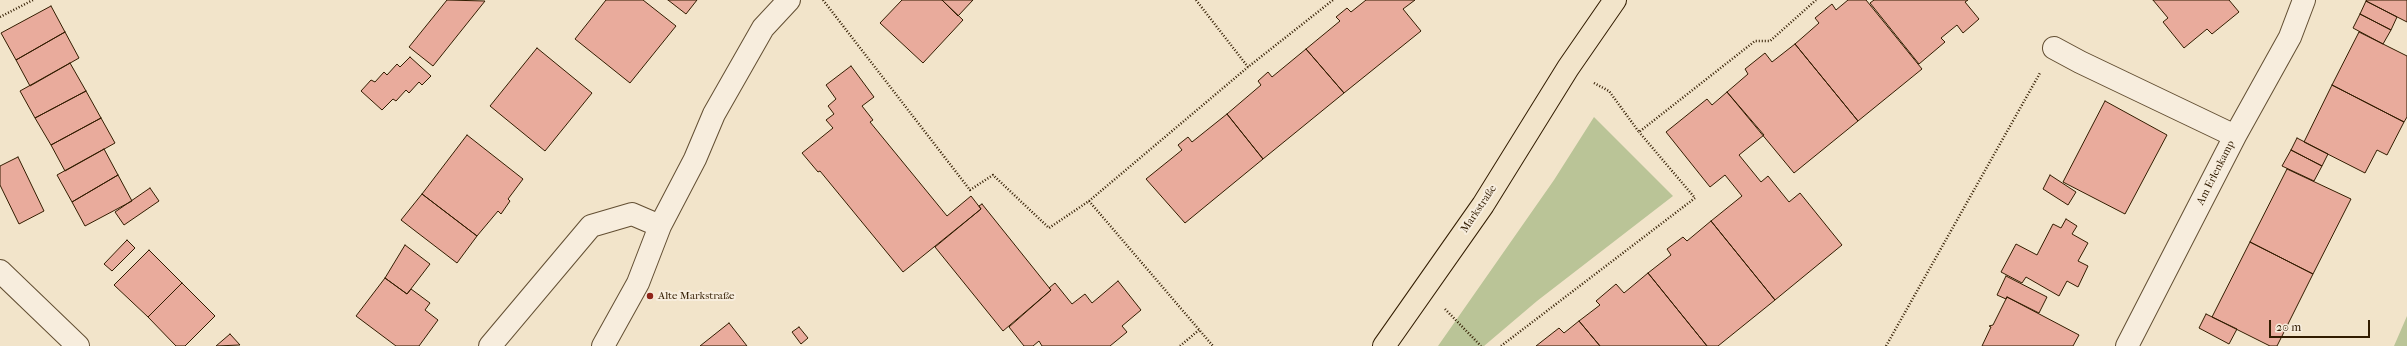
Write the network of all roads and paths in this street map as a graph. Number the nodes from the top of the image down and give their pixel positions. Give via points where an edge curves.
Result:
1 (33, 0) edge
2 (789, 0) edge
3 (822, 0) edge
4 (1196, 0) edge
5 (1333, 0) edge
6 (1601, 0) edge
7 (1615, 0) edge
8 (1816, 0) edge
9 (2304, 0) edge
10 (0, 18) edge
11 (2054, 48) joint
12 (1248, 67) junction
13 (1568, 68) junction
14 (1639, 132) junction
15 (2235, 136) junction
16 (1089, 201) junction
17 (660, 226) junction
18 (0, 271) edge
19 (1424, 289) junction
20 (1199, 330) junction
21 (78, 346) edge
22 (490, 346) edge
23 (602, 346) edge
24 (1180, 346) edge
25 (1213, 346) edge
26 (1384, 346) edge
27 (1481, 346) edge
28 (1501, 346) edge
29 (1886, 346) edge
30 (2127, 346) edge

1 - 10 path
2 - 17 street via 763,28 755,42 714,114 695,160
3 - 16 path via 970,190 993,175 1049,228
4 - 12 path
5 - 12 path
6 - 13 main road, Markstraße
7 - 13 main road, Markstraße
8 - 14 path via 1770,41 1755,41
9 - 15 street, Am Erlenkamp via 2290,37
11 - 15 street
11 - 29 path
12 - 16 path
13 - 14 path via 1609,91
13 - 19 main road, Markstraße via 1483,205
14 - 28 path via 1695,198
15 - 30 street, Am Erlenkamp
16 - 20 path
17 - 22 street via 632,214 591,226
17 - 23 street via 638,283
18 - 21 street
19 - 26 main road, Markstraße
19 - 27 path
20 - 24 path
20 - 25 path

